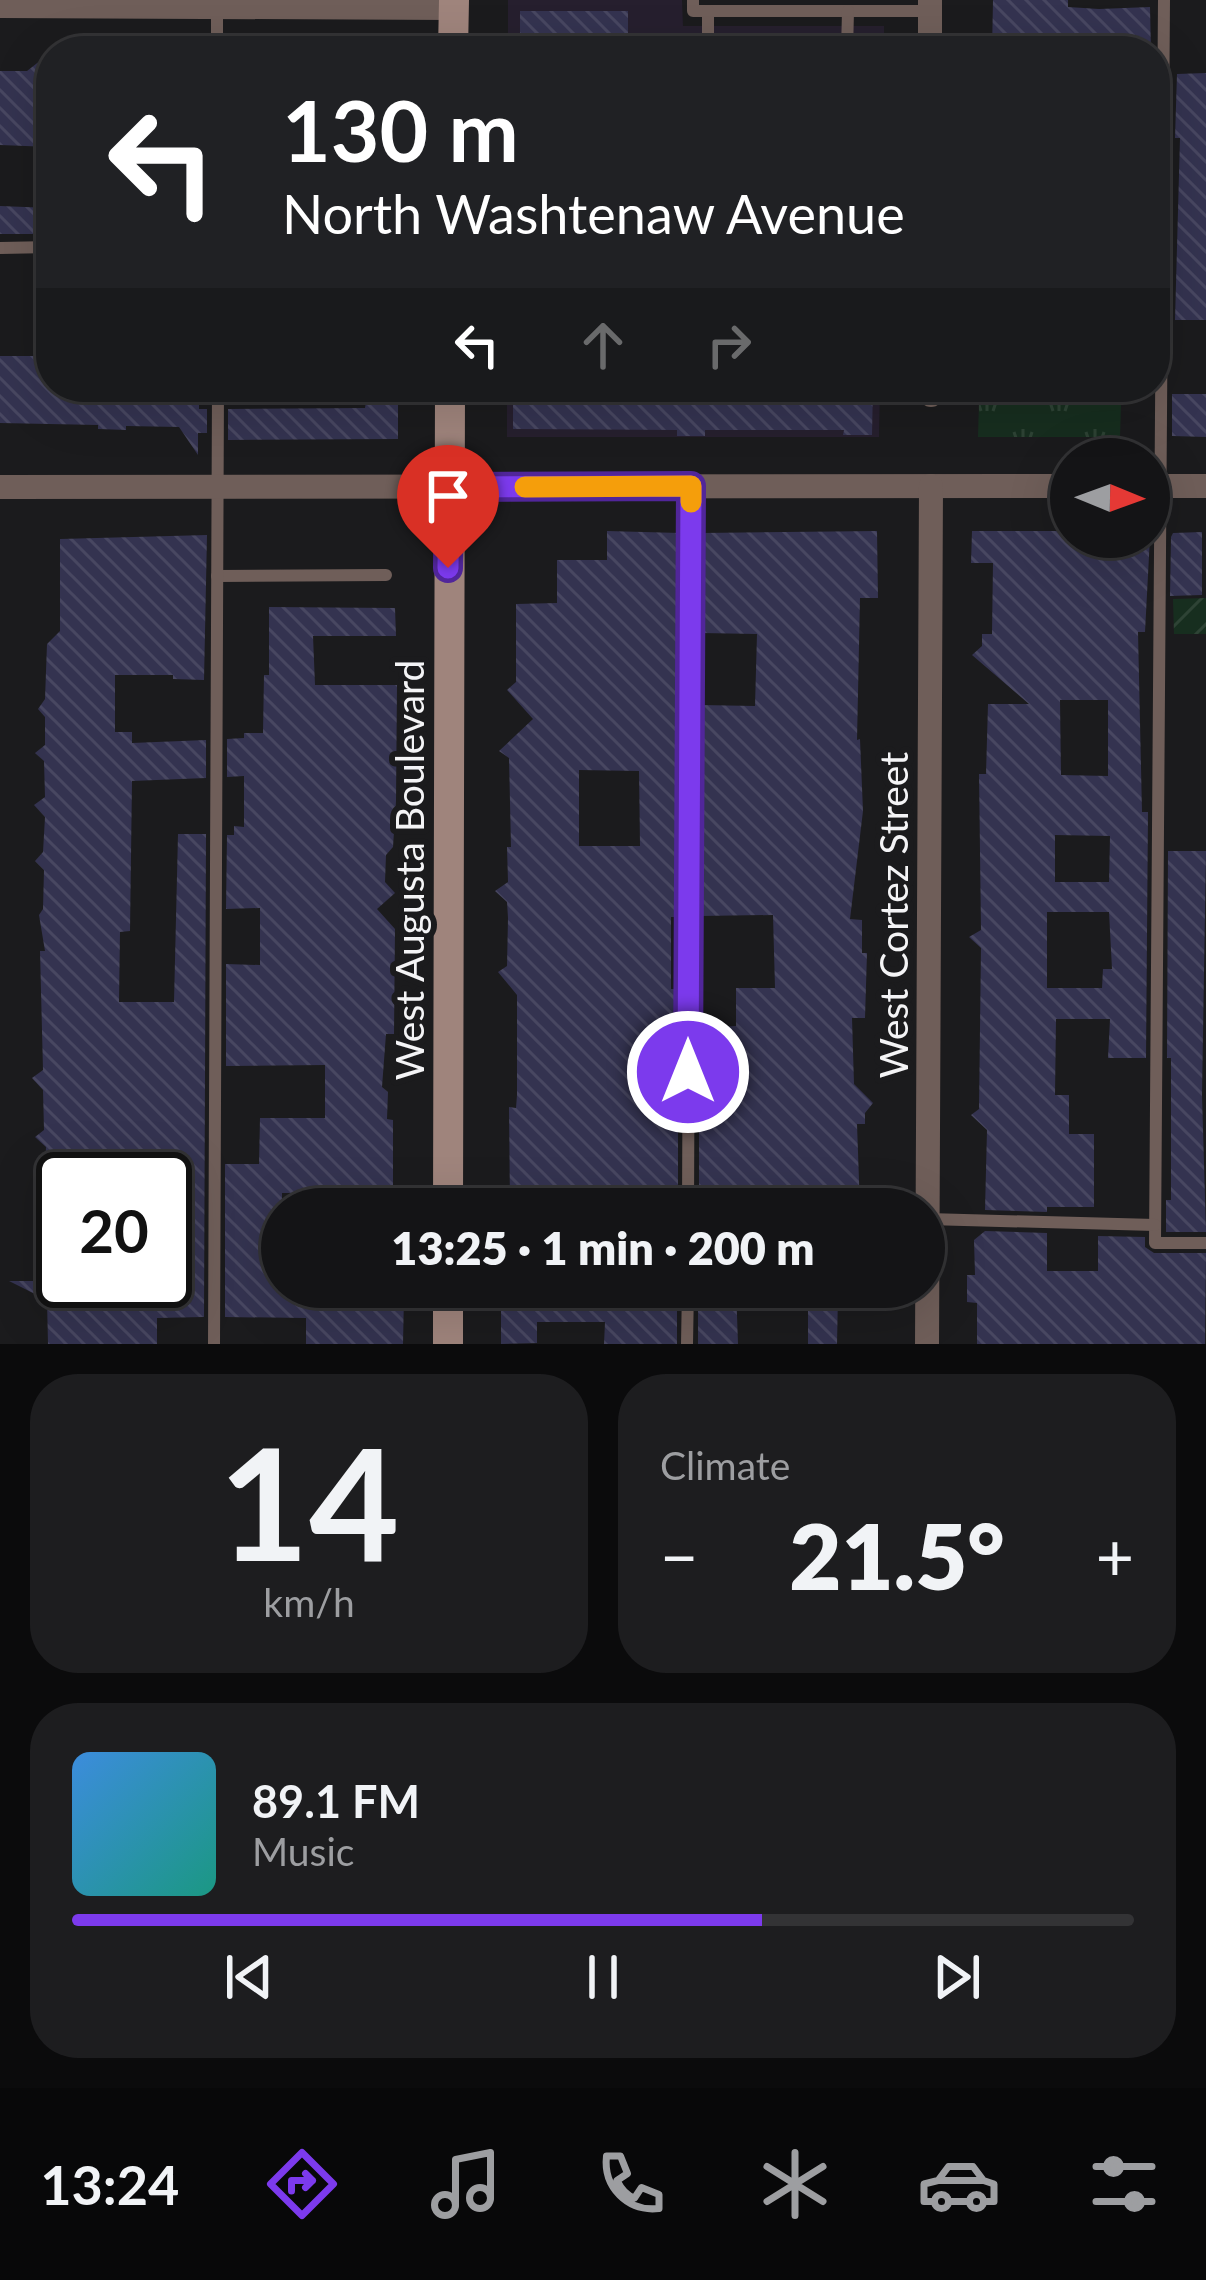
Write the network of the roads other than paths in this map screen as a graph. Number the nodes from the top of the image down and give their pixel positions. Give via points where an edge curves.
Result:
1 (693, 0) edge
2 (1164, 0) edge
3 (217, 3) edge
4 (453, 4) edge
5 (930, 5) edge
6 (0, 7) edge
7 (708, 11) junction
8 (848, 11) junction
9 (218, 36) edge
10 (453, 36) edge
11 (708, 36) edge
12 (848, 36) edge
13 (930, 36) edge
14 (1163, 36) edge
15 (0, 248) edge
16 (36, 248) edge
17 (218, 402) edge
18 (450, 402) edge
19 (1157, 402) edge
20 (1156, 438) edge
21 (691, 486) junction
22 (931, 486) junction
23 (1050, 486) edge
24 (1170, 486) edge
25 (1206, 486) edge
26 (0, 487) edge
27 (218, 487) junction
28 (449, 487) junction
29 (1155, 558) edge
30 (386, 575) dead end
31 (217, 576) junction
32 (448, 1188) edge
33 (688, 1188) edge
34 (928, 1188) edge
35 (945, 1219) edge
36 (1155, 1225) junction
37 (1206, 1243) edge
38 (448, 1308) edge
39 (688, 1308) edge
40 (927, 1308) edge
41 (214, 1344) edge
42 (448, 1344) edge
43 (687, 1344) edge
44 (927, 1344) edge

1 - 7 lane via 693,10
2 - 14 lane
3 - 4 street
3 - 6 street
3 - 9 lane
4 - 10 street
5 - 8 lane
5 - 13 street
7 - 8 lane
7 - 11 lane
8 - 12 lane
15 - 16 lane
17 - 27 lane
18 - 28 street, West Augusta Boulevard
19 - 20 lane
21 - 22 street
21 - 28 street
21 - 33 lane
22 - 23 street
22 - 34 street, West Cortez Street
24 - 25 street
26 - 27 street
27 - 28 street
27 - 31 lane
28 - 32 street, West Augusta Boulevard
29 - 36 lane
30 - 31 lane
31 - 41 lane
35 - 36 lane
36 - 37 lane via 1155,1244
38 - 42 street
39 - 43 lane
40 - 44 street, West Cortez Street

